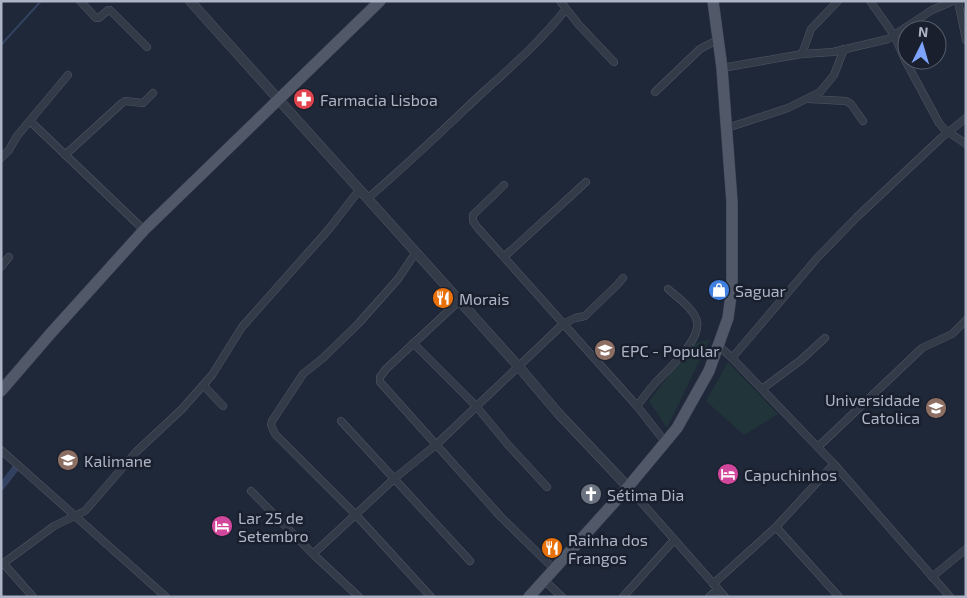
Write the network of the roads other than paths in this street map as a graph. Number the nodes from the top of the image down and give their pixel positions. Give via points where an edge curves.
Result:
1 (80, 1) edge
2 (190, 1) edge
3 (380, 1) edge
4 (560, 1) edge
5 (713, 1) edge
6 (838, 1) edge
7 (870, 1) edge
8 (953, 1) edge
9 (958, 1) edge
10 (566, 9) junction
11 (894, 35) junction
12 (718, 39) junction
13 (966, 40) edge
14 (147, 47) dead end
15 (844, 49) junction
16 (802, 54) junction
17 (614, 62) dead end
18 (722, 68) junction
19 (68, 75) dead end
20 (153, 92) dead end
21 (655, 92) dead end
22 (807, 98) junction
23 (279, 100) junction
24 (966, 118) edge
25 (863, 120) dead end
26 (30, 121) junction
27 (727, 128) junction
28 (949, 132) junction
29 (966, 144) edge
30 (65, 155) junction
31 (1, 158) edge
32 (586, 182) dead end
33 (504, 185) dead end
34 (360, 189) junction
35 (368, 198) junction
36 (144, 230) junction
37 (416, 252) junction
38 (9, 257) dead end
39 (504, 257) junction
40 (1, 267) edge
41 (623, 278) dead end
42 (668, 289) dead end
43 (459, 301) junction
44 (966, 320) edge
45 (563, 324) junction
46 (825, 338) dead end
47 (413, 342) junction
48 (718, 346) junction
49 (732, 358) junction
50 (520, 367) junction
51 (204, 386) junction
52 (762, 389) junction
53 (1, 391) edge
54 (223, 406) dead end
55 (476, 406) junction
56 (637, 406) junction
57 (341, 421) dead end
58 (666, 443) junction
59 (437, 444) junction
60 (818, 447) junction
61 (1, 450) edge
62 (834, 464) junction
63 (395, 478) junction
64 (547, 487) dead end
65 (628, 487) junction
66 (252, 491) dead end
67 (356, 515) junction
68 (74, 516) junction
69 (776, 527) junction
70 (674, 540) junction
71 (966, 549) edge
72 (313, 554) junction
73 (470, 561) dead end
74 (2, 564) edge
75 (554, 569) junction
76 (932, 577) junction
77 (544, 580) junction
78 (715, 586) junction
79 (33, 597) edge
80 (166, 597) edge
81 (359, 597) edge
82 (431, 597) edge
83 (529, 597) edge
84 (562, 597) edge
85 (623, 597) edge
86 (709, 597) edge
87 (725, 597) edge
88 (839, 597) edge
89 (950, 597) edge

1 - 14 street via 96,18 110,10
2 - 23 street
3 - 23 main road
4 - 10 street
5 - 12 main road
6 - 16 street via 811,28
7 - 11 street
8 - 11 street via 932,10
9 - 13 street
10 - 17 street
10 - 35 street via 403,169
11 - 15 street
11 - 28 street via 939,123
12 - 18 main road
12 - 21 street via 700,49
15 - 16 street
15 - 22 street via 825,88
16 - 18 street
18 - 27 main road
19 - 26 street
20 - 30 street via 143,103 122,103
22 - 25 street via 846,101
22 - 27 street via 788,108
23 - 34 street
23 - 36 main road
24 - 28 street
26 - 30 street
26 - 31 street
27 - 48 main road via 733,229 732,288 728,318
28 - 29 street
28 - 49 street via 818,257
30 - 36 street
32 - 39 street
33 - 39 street via 472,218
34 - 35 street
34 - 51 street via 242,327
35 - 37 street
36 - 53 main road
37 - 43 street
37 - 67 street via 398,279 358,324 303,374 271,425 318,479
38 - 40 street
39 - 45 street
41 - 45 street via 585,316
42 - 56 street via 695,316 698,326 675,364
43 - 47 street
43 - 50 street
44 - 60 street via 952,334 922,348
45 - 50 street
45 - 56 street
46 - 52 street
47 - 55 street
47 - 59 street via 381,374 380,382
48 - 49 street
48 - 58 main road via 694,400
49 - 52 street
50 - 55 street
50 - 65 street via 558,413
51 - 54 street
51 - 68 street via 136,452 85,510
52 - 60 street
55 - 59 street
55 - 64 street
56 - 58 street
57 - 63 street
58 - 65 main road
59 - 63 street
59 - 75 street
60 - 62 street
61 - 68 street
62 - 69 street
62 - 76 street
63 - 67 street
63 - 73 street
65 - 70 street
65 - 75 main road
66 - 72 street
67 - 72 street
67 - 82 street
68 - 74 street via 54,526
68 - 80 street
69 - 78 street
69 - 88 street
70 - 78 street
70 - 85 street
71 - 76 street
72 - 81 street
74 - 79 street
75 - 77 main road
76 - 89 street
77 - 83 main road
77 - 84 street
78 - 86 street
78 - 87 street

